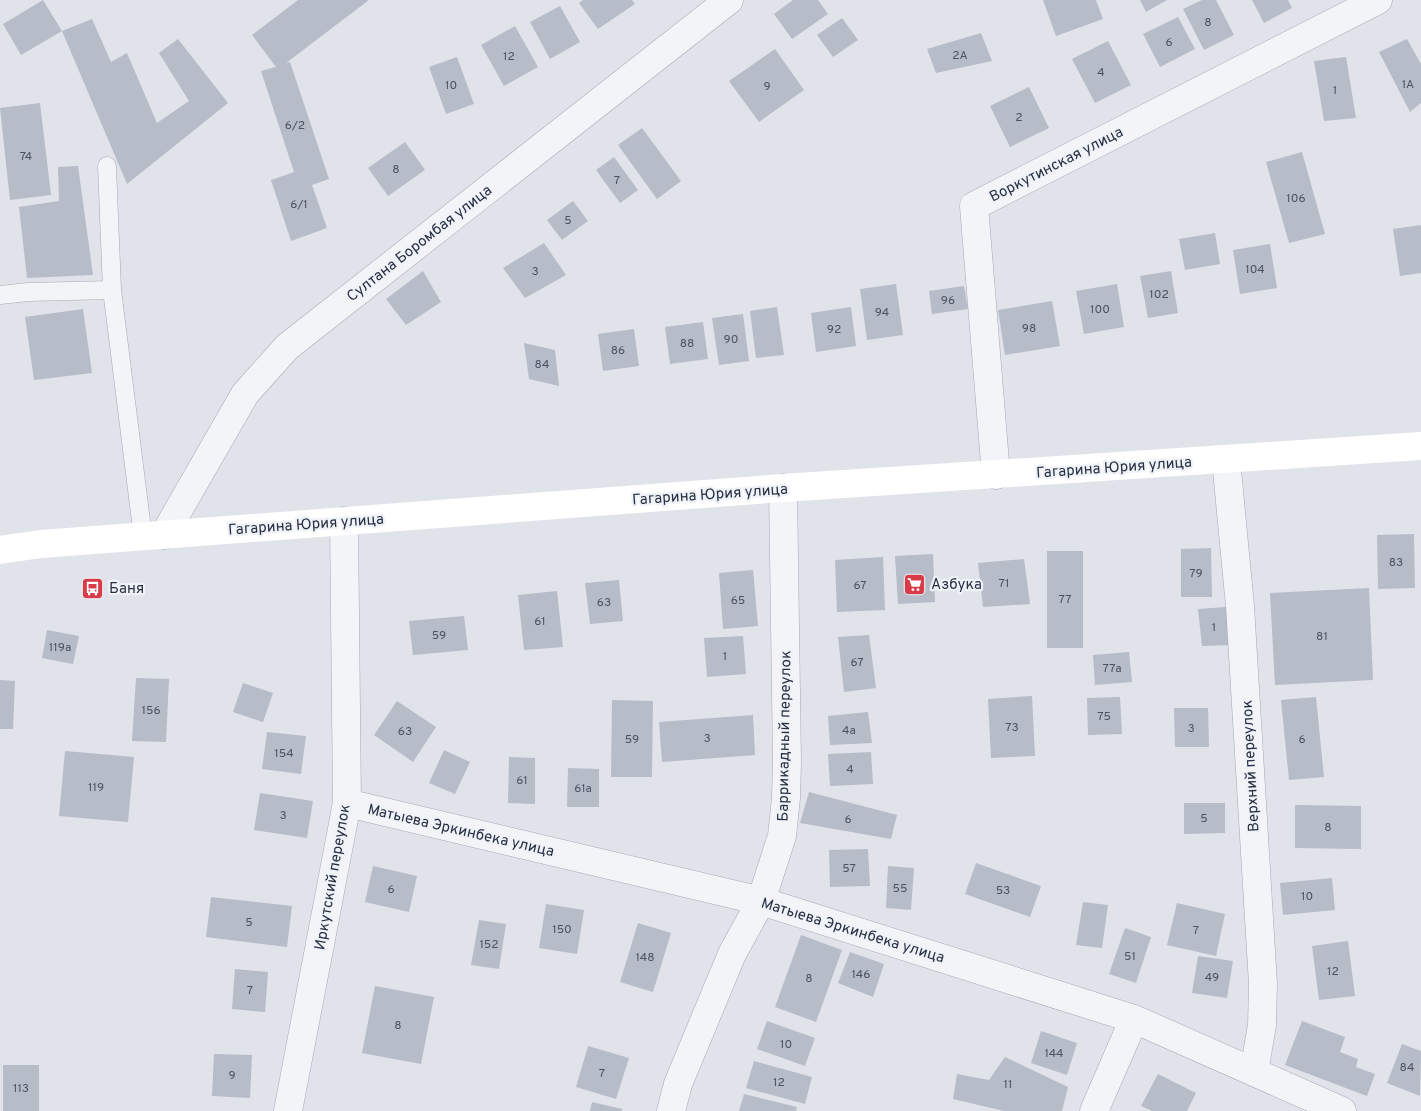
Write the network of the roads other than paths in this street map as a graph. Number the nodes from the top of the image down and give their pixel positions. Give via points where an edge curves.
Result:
1 (729, 0) edge
2 (1378, 0) edge
3 (107, 166) dead end
4 (112, 290) junction
5 (0, 294) edge
6 (1421, 446) edge
7 (1226, 460) junction
8 (996, 475) junction
9 (783, 488) junction
10 (344, 521) junction
11 (153, 536) junction
12 (0, 550) edge
13 (347, 803) junction
14 (761, 901) junction
15 (1134, 1019) junction
16 (1254, 1072) junction
17 (288, 1111) edge
18 (671, 1111) edge
19 (1094, 1111) edge
20 (1342, 1111) edge

1 - 11 street, Султана Боромбая улица via 287,347 245,394
2 - 8 street, Воркутинская улица via 974,206
3 - 4 lane
4 - 5 lane
4 - 11 lane
6 - 7 main road, Гагарина Юрия улица
7 - 8 main road, Гагарина Юрия улица
7 - 16 street, Верхний переулок via 1240,606 1263,984 1262,1025
8 - 9 main road, Гагарина Юрия улица
9 - 10 main road, Гагарина Юрия улица
9 - 14 street, Баррикадный переулок via 786,798 782,836
10 - 11 main road, Гагарина Юрия улица
10 - 13 street, Иркутский переулок
11 - 12 main road, Гагарина Юрия улица
13 - 14 street, Матыева Эркинбека улица
13 - 17 street, Иркутский переулок
14 - 15 street, Матыева Эркинбека улица
14 - 18 street, Баррикадный переулок via 732,954 678,1084
15 - 16 street, Матыева Эркинбека улица
15 - 19 street
16 - 20 street, Матыева Эркинбека улица

